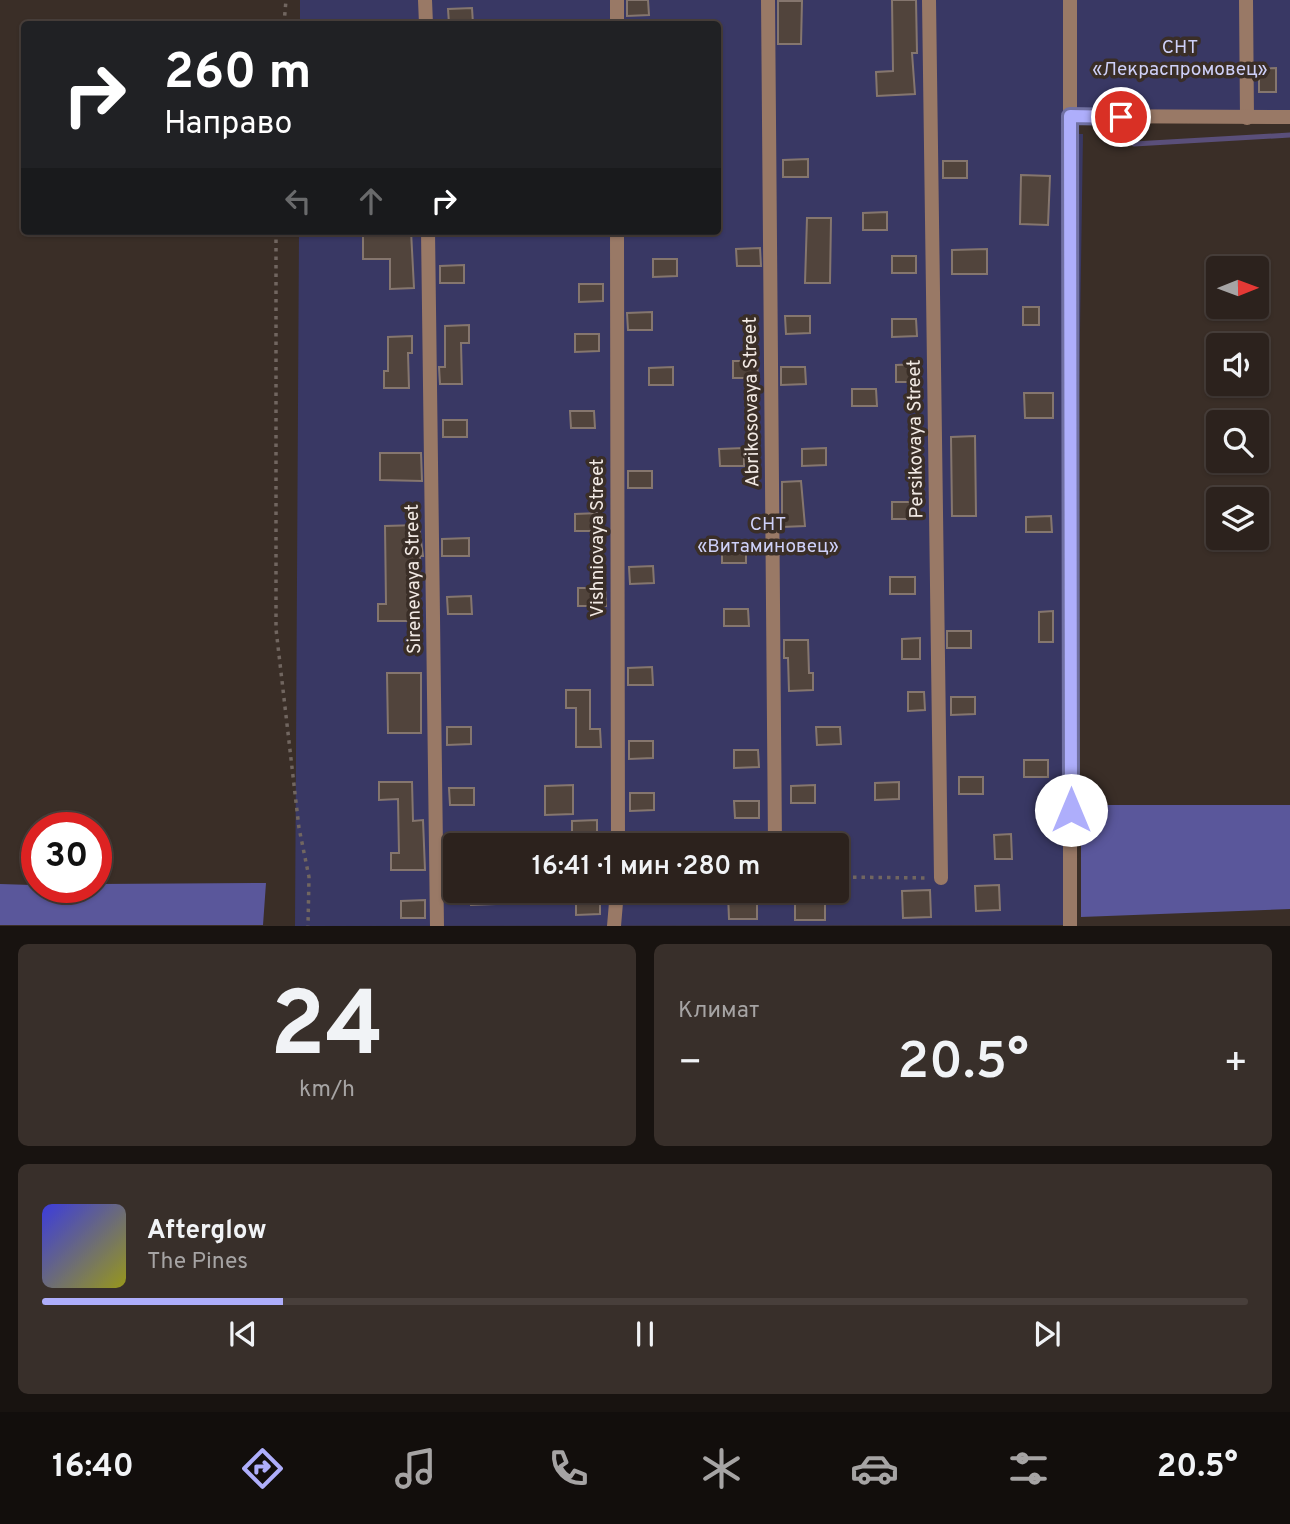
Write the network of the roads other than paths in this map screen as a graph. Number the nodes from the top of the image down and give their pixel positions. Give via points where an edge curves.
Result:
1 (425, 0) edge
2 (617, 0) edge
3 (768, 0) edge
4 (929, 0) edge
5 (1070, 0) edge
6 (1246, 0) edge
7 (426, 21) edge
8 (617, 21) edge
9 (1070, 116) junction
10 (1290, 117) edge
11 (1247, 118) junction
12 (428, 235) edge
13 (617, 235) edge
14 (618, 833) edge
15 (775, 833) edge
16 (941, 878) road end
17 (616, 903) edge
18 (437, 926) edge
19 (614, 926) edge
20 (1070, 926) edge

1 - 7 street
2 - 8 street
3 - 15 street, Abrikosovaya Street
4 - 16 street, Persikovaya Street
5 - 9 street
6 - 11 street
9 - 11 street
9 - 20 street
10 - 11 street
12 - 18 street, Sirenevaya Street
13 - 14 street, Vishniovaya Street
17 - 19 street

